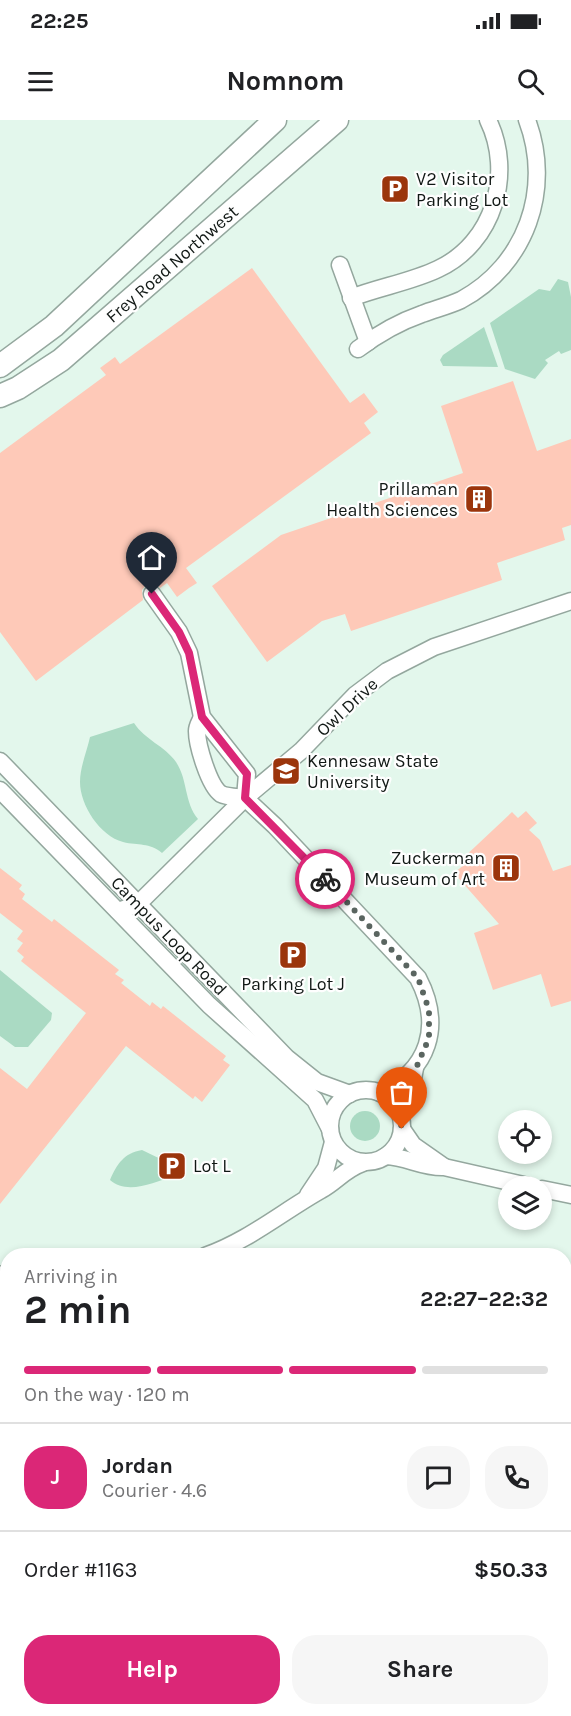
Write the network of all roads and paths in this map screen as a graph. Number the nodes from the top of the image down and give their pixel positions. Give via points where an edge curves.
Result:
1 (275, 120) edge
2 (337, 120) edge
3 (488, 120) edge
4 (527, 120) edge
5 (340, 265) dead end
6 (351, 298) junction
7 (0, 366) edge
8 (0, 396) edge
9 (152, 594) dead end
10 (571, 601) edge
11 (202, 717) junction
12 (0, 762) edge
13 (0, 790) edge
14 (245, 798) junction
15 (138, 904) junction
16 (118, 911) junction
17 (415, 1068) junction
18 (380, 1093) junction
19 (350, 1094) junction
20 (398, 1110) junction
21 (402, 1129) junction
22 (332, 1136) junction
23 (386, 1156) junction
24 (363, 1162) junction
25 (444, 1167) junction
26 (498, 1179) edge
27 (552, 1191) edge
28 (571, 1195) edge
29 (308, 1196) junction
30 (222, 1248) edge

1 - 7 main road, Frey Road Northwest via 54,326
2 - 8 main road, Frey Road Northwest via 61,360
3 - 6 street via 500,152 500,183 493,208 473,243 439,269
4 - 6 street via 537,156 534,202 521,241 505,266 460,300 406,320 363,345
5 - 6 street
9 - 11 street via 189,653
10 - 14 street, Owl Drive via 434,647 387,671 355,695 301,751
11 - 14 street via 247,774
11 - 14 street via 197,729 199,744 216,789 222,795
12 - 15 street, Campus Loop Road
13 - 16 street, Campus Loop Road
14 - 15 street, Owl Drive
14 - 17 street via 418,978 426,998 430,1029 424,1054
15 - 16 street
15 - 19 street, Campus Loop Road via 287,1058 317,1082
16 - 22 street, Campus Loop Road via 209,1005 315,1100
17 - 18 street
17 - 20 street
18 - 19 street via 359,1090
18 - 20 street
19 - 22 street via 334,1109
20 - 21 street
21 - 23 street via 397,1144
21 - 25 street via 413,1145
22 - 24 street via 345,1156
22 - 29 street via 326,1168
23 - 24 street
23 - 25 street
24 - 29 street
25 - 26 street
27 - 28 street
29 - 30 street via 263,1228

